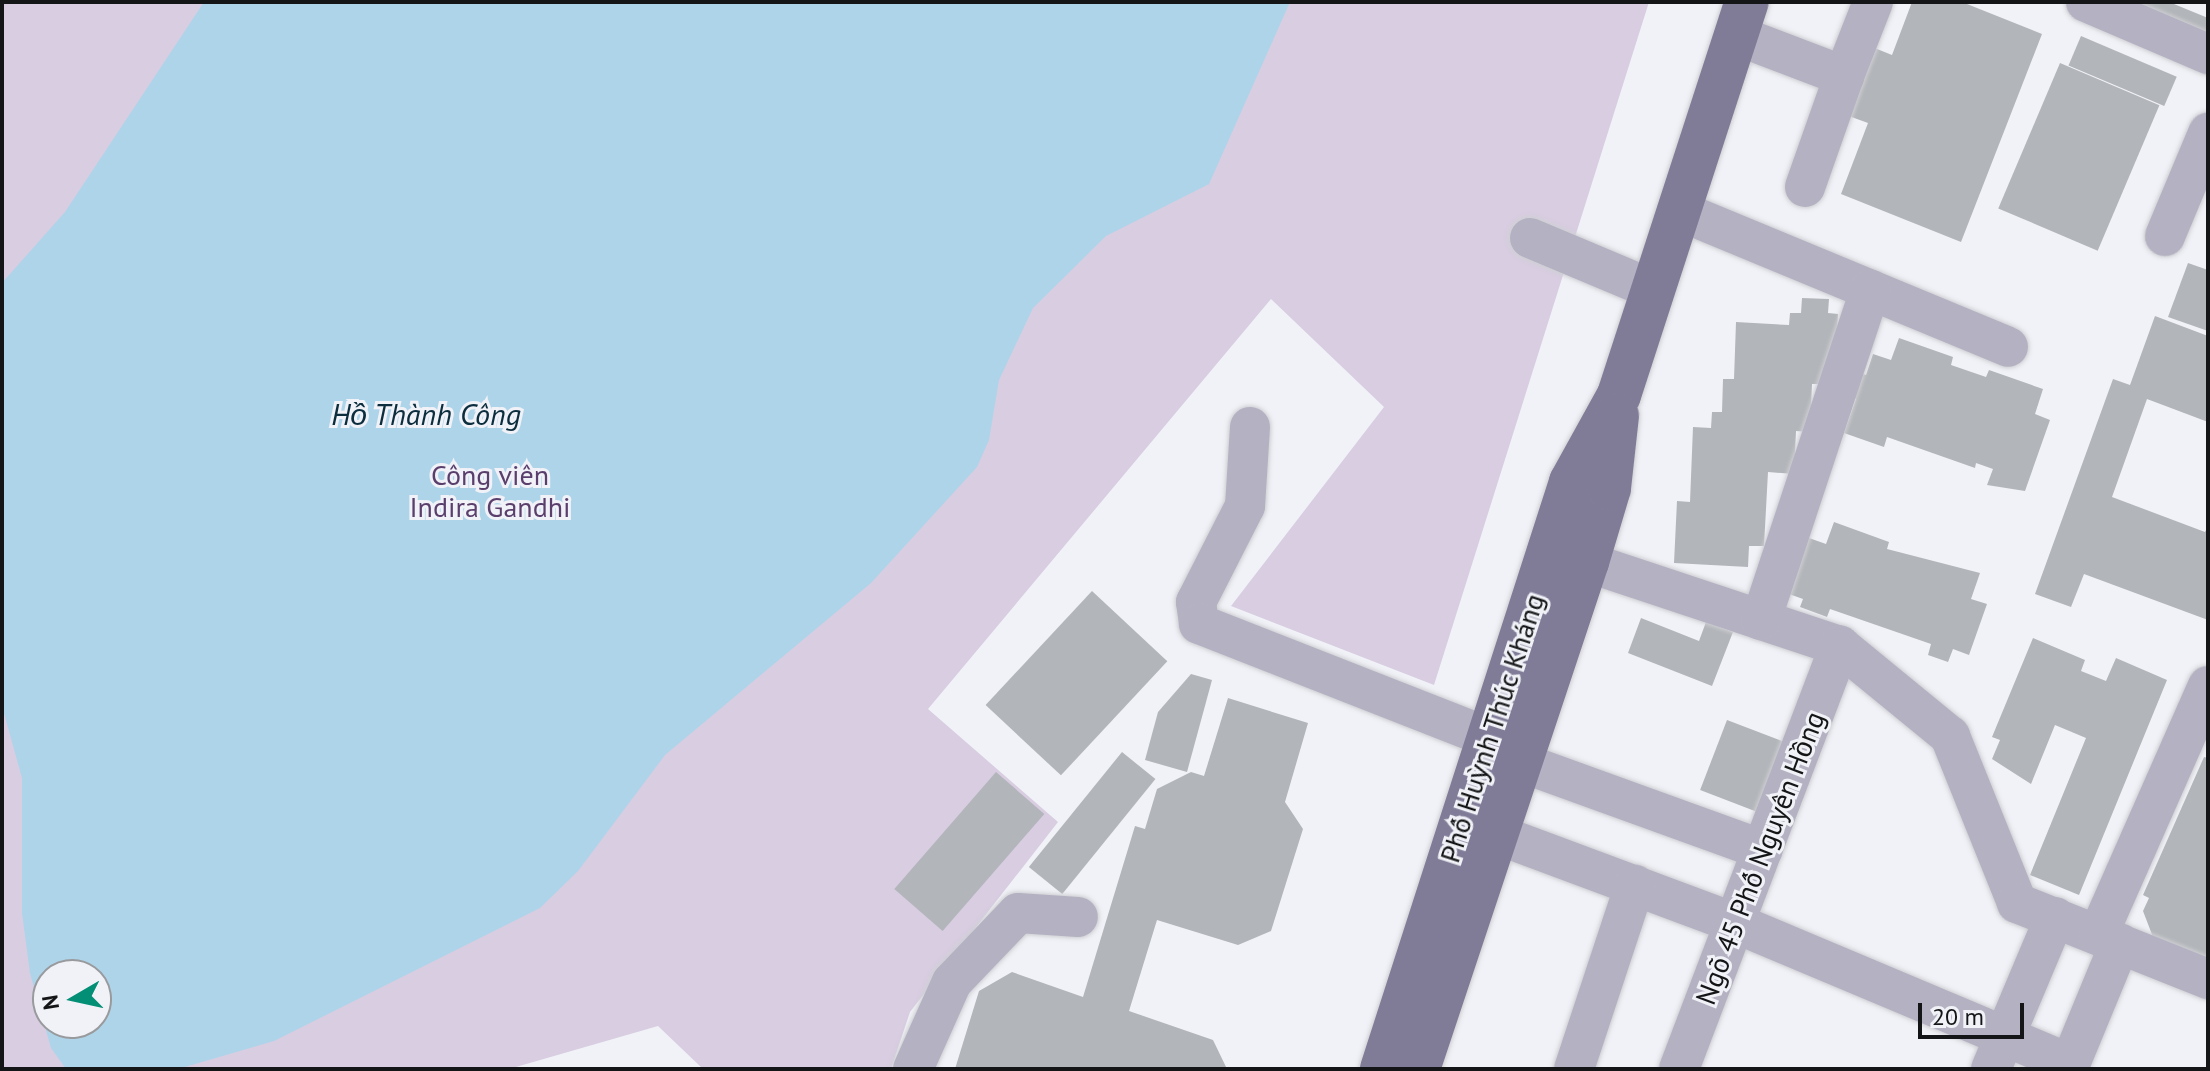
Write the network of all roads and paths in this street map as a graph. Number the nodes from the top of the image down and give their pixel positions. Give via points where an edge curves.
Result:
1 (1873, 2) edge
2 (2086, 2) edge
3 (1742, 18) edge
4 (2208, 54) edge
5 (1844, 76) junction
6 (2208, 133) edge
7 (1805, 187) dead end
8 (1680, 211) junction
9 (2165, 236) dead end
10 (1530, 238) dead end
11 (1654, 290) junction
12 (1870, 290) junction
13 (2008, 347) dead end
14 (1619, 395) junction
15 (1250, 427) dead end
16 (1587, 562) junction
17 (1761, 620) junction
18 (1840, 646) junction
19 (2208, 686) edge
20 (1504, 750) junction
21 (1496, 834) junction
22 (1763, 850) junction
23 (1635, 885) junction
24 (1078, 917) dead end
25 (2055, 917) junction
26 (1735, 923) junction
27 (2109, 939) junction
28 (2208, 979) edge
29 (1998, 1054) edge
30 (2069, 1066) edge
31 (913, 1069) edge
32 (1382, 1069) edge
33 (1418, 1069) edge
34 (1574, 1069) edge
35 (1679, 1069) edge

1 - 5 street
2 - 4 street
3 - 5 street
3 - 8 main road, Phố Huỳnh Thúc Kháng
5 - 7 street
6 - 9 street
8 - 11 main road, Phố Huỳnh Thúc Kháng
8 - 12 street
10 - 11 street
11 - 14 main road, Phố Huỳnh Thúc Kháng
12 - 13 street
12 - 17 street
14 - 16 main road, Phố Huỳnh Thúc Kháng via 1609,488
14 - 20 main road, Phố Huỳnh Thúc Kháng via 1571,482
15 - 20 street via 1245,506 1196,602 1199,624
16 - 17 street
16 - 20 main road, Phố Huỳnh Thúc Kháng
17 - 18 street
18 - 22 street, Ngõ 45 Phố Nguyên Hồng
18 - 25 street via 1950,736 2017,903
19 - 27 street
20 - 21 main road, Phố Huỳnh Thúc Kháng
20 - 22 street
20 - 32 main road, Phố Huỳnh Thúc Kháng
21 - 23 street
21 - 33 main road, Phố Huỳnh Thúc Kháng
22 - 26 street, Ngõ 45 Phố Nguyên Hồng
23 - 26 street
23 - 34 street
24 - 31 street via 1018,913 952,982
25 - 27 street
25 - 29 street
26 - 29 street
26 - 35 street, Ngõ 45 Phố Nguyên Hồng
27 - 28 street
27 - 30 street
29 - 30 street

